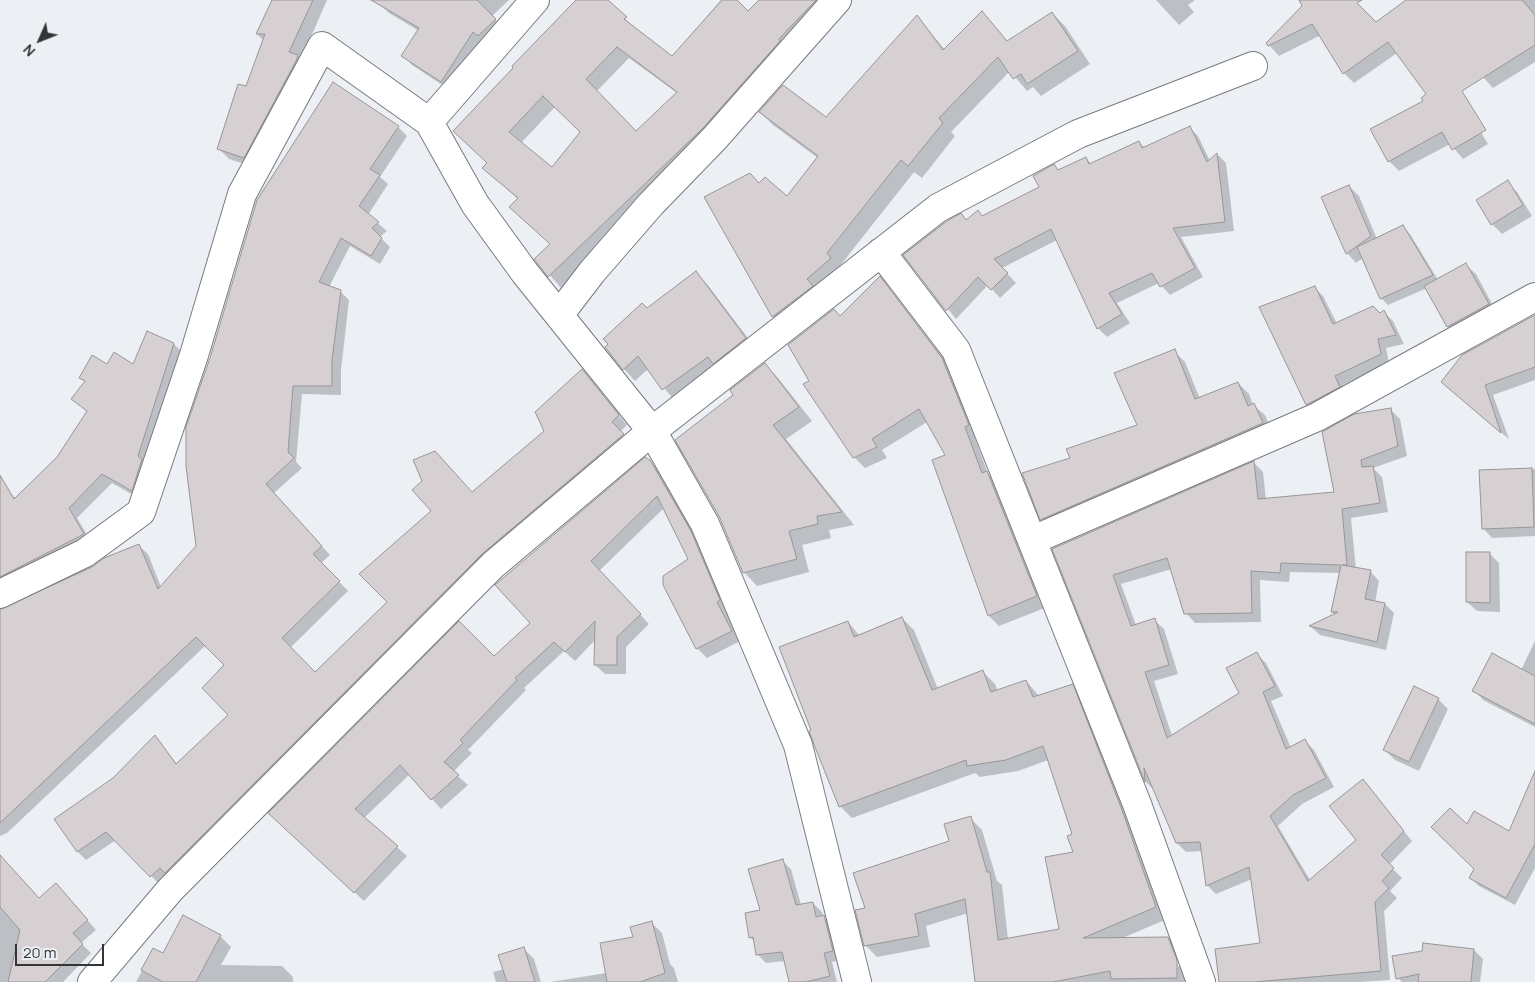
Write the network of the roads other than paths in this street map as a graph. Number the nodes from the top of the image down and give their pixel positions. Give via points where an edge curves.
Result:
1 (535, 0) edge
2 (837, 0) edge
3 (1253, 66) dead end
4 (429, 122) junction
5 (881, 252) junction
6 (1535, 297) edge
7 (559, 315) junction
8 (652, 431) junction
9 (1033, 540) junction
10 (0, 594) edge
11 (92, 982) edge
12 (857, 982) edge
13 (1201, 982) edge

1 - 4 street
2 - 7 street via 714,139 650,204
3 - 5 street via 1078,134 938,208
4 - 7 street via 476,204
4 - 10 street via 322,46 242,194 194,355 141,512 85,553
5 - 8 street
5 - 9 street via 956,350
6 - 9 street via 1318,416
7 - 8 street
8 - 11 street via 493,565 170,890
8 - 12 street via 705,524 798,745
9 - 13 street via 1137,804

